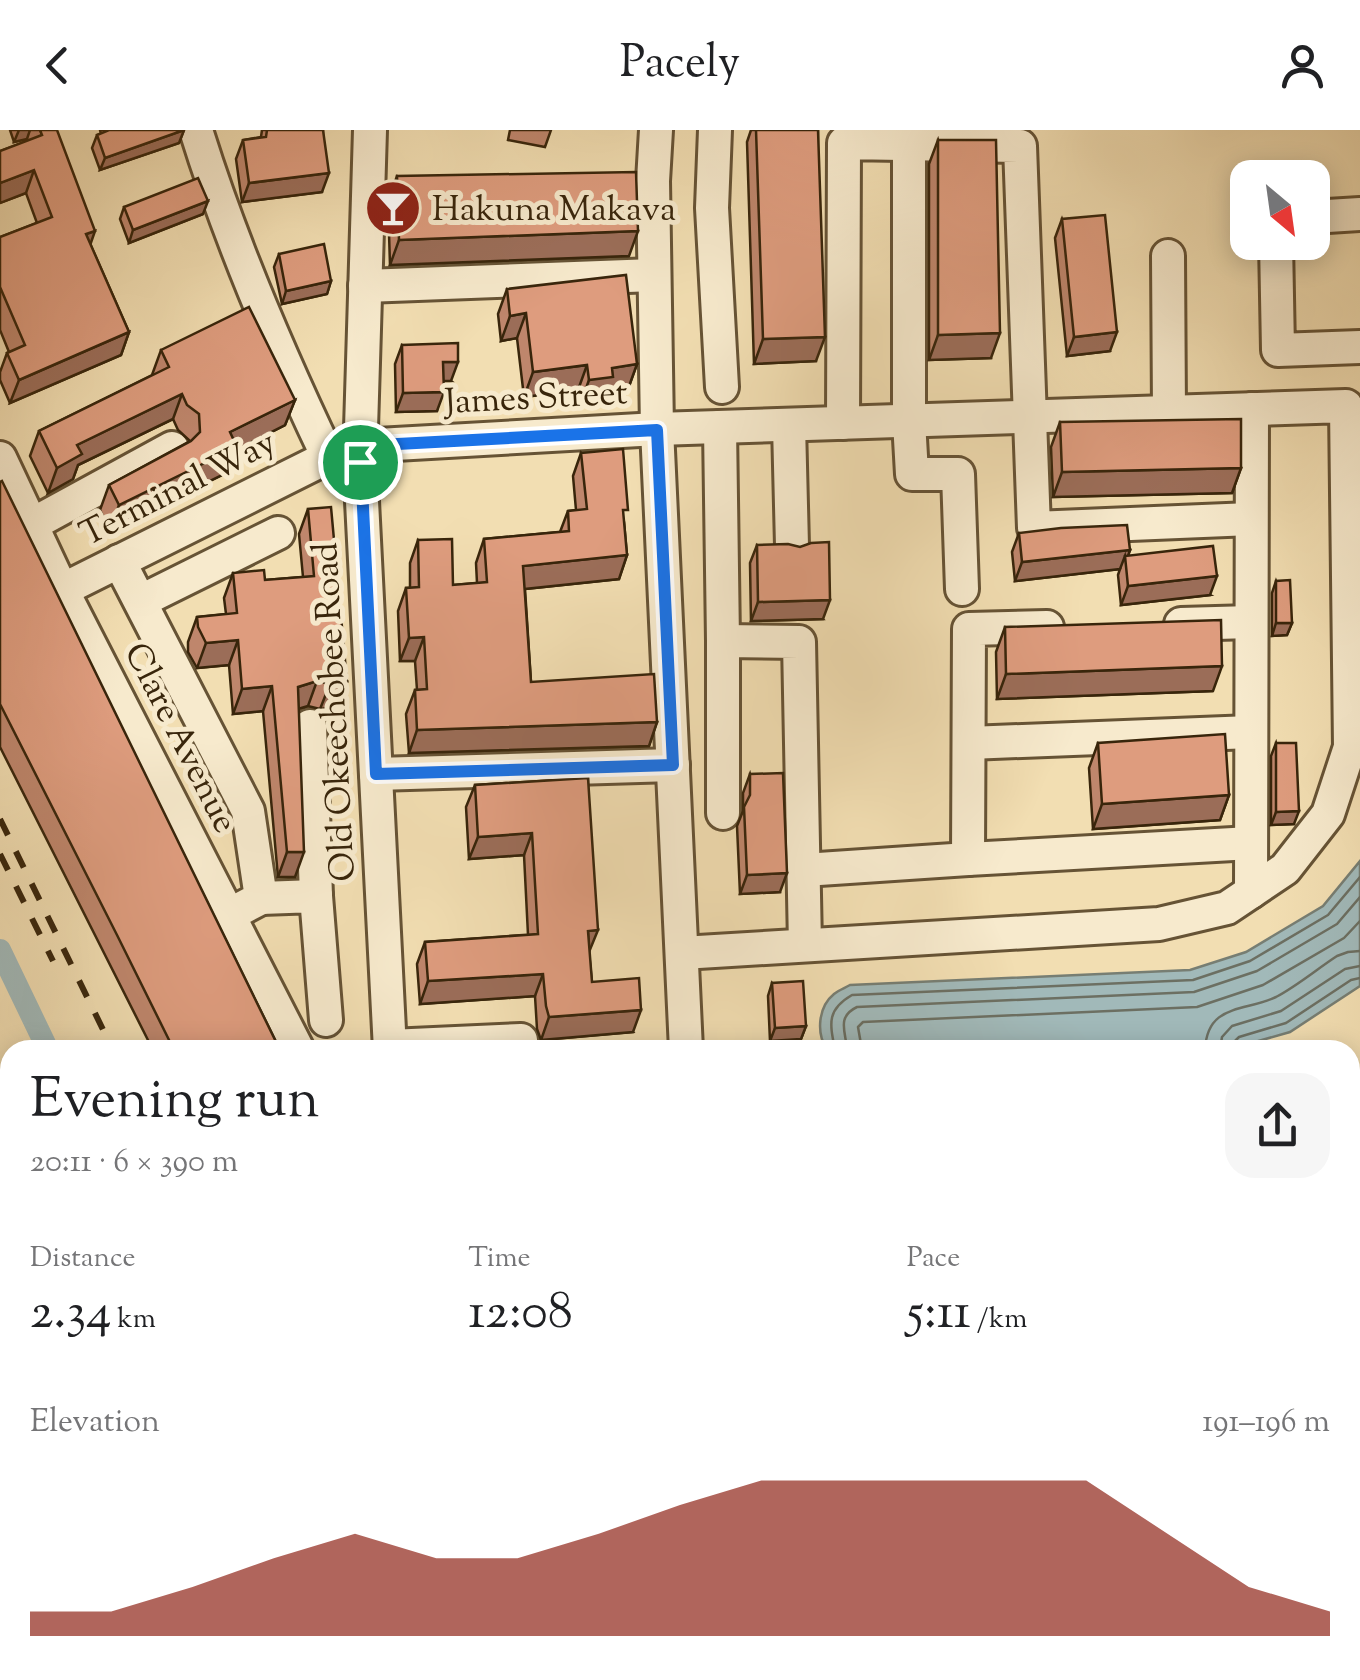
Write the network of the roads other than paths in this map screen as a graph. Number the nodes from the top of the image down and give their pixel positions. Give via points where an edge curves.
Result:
1 (196, 130) edge
2 (370, 130) edge
3 (656, 130) edge
4 (715, 130) edge
5 (909, 144) junction
6 (1360, 214) edge
7 (1330, 215) edge
8 (1168, 256) dead end
9 (1276, 260) edge
10 (654, 274) junction
11 (365, 286) junction
12 (1360, 347) edge
13 (722, 387) dead end
14 (1252, 409) junction
15 (1169, 412) junction
16 (1030, 417) junction
17 (909, 421) junction
18 (843, 423) junction
19 (789, 425) junction
20 (720, 428) junction
21 (657, 430) junction
22 (172, 448) edge
23 (350, 455) junction
24 (0, 458) edge
25 (1251, 518) junction
26 (30, 526) junction
27 (278, 533) dead end
28 (792, 546) edge
29 (118, 561) junction
30 (962, 589) dead end
31 (62, 590) junction
32 (141, 601) junction
33 (1251, 622) junction
34 (1157, 624) edge
35 (1082, 626) edge
36 (723, 640) junction
37 (310, 726) dead end
38 (1251, 732) junction
39 (969, 743) junction
40 (673, 765) junction
41 (376, 774) junction
42 (723, 813) dead end
43 (1251, 844) junction
44 (968, 859) junction
45 (804, 870) junction
46 (1251, 892) junction
47 (316, 896) junction
48 (261, 898) junction
49 (229, 915) junction
50 (805, 946) junction
51 (682, 953) junction
52 (326, 1020) dead end
53 (293, 1040) edge
54 (390, 1040) edge
55 (686, 1040) edge

1 - 23 street via 284,365
2 - 11 street, Old Okeechobee Road via 378,181
3 - 10 street via 639,177
4 - 13 street via 712,208
5 - 16 street via 1020,146
5 - 17 street
5 - 18 street via 844,143
6 - 7 street
8 - 15 street
9 - 12 street via 1278,350
10 - 11 street
10 - 21 street
11 - 23 street, Old Okeechobee Road
14 - 15 street, James Street
14 - 25 street
14 - 46 street, James Street via 1346,406 1350,747 1328,814 1286,869
15 - 16 street, James Street
16 - 17 street, James Street
16 - 25 street via 1034,528
17 - 18 street, James Street
17 - 30 street via 912,474 958,474
18 - 19 street, James Street
19 - 20 street, James Street
19 - 28 street
20 - 21 street, James Street
20 - 36 street
21 - 23 street, James Street
21 - 40 street
22 - 26 street
23 - 29 street, Terminal Way
23 - 41 street, Old Okeechobee Road
24 - 26 street, Clare Avenue
25 - 33 street
26 - 31 street, Clare Avenue
27 - 32 street
29 - 31 street, Terminal Way
29 - 32 street
31 - 49 street, Clare Avenue
32 - 48 street via 248,811
33 - 34 street
33 - 38 street
35 - 39 street via 969,629
36 - 42 street
36 - 45 street via 798,642
37 - 47 street
38 - 39 street
38 - 43 street
39 - 44 street
40 - 41 street
40 - 51 street
41 - 54 street, Old Okeechobee Road
43 - 44 street
43 - 46 street
44 - 45 street
45 - 50 street
46 - 50 street via 1227,908 1159,924
47 - 48 street
47 - 52 street
48 - 49 street
49 - 53 street, Clare Avenue
50 - 51 street
51 - 55 street

